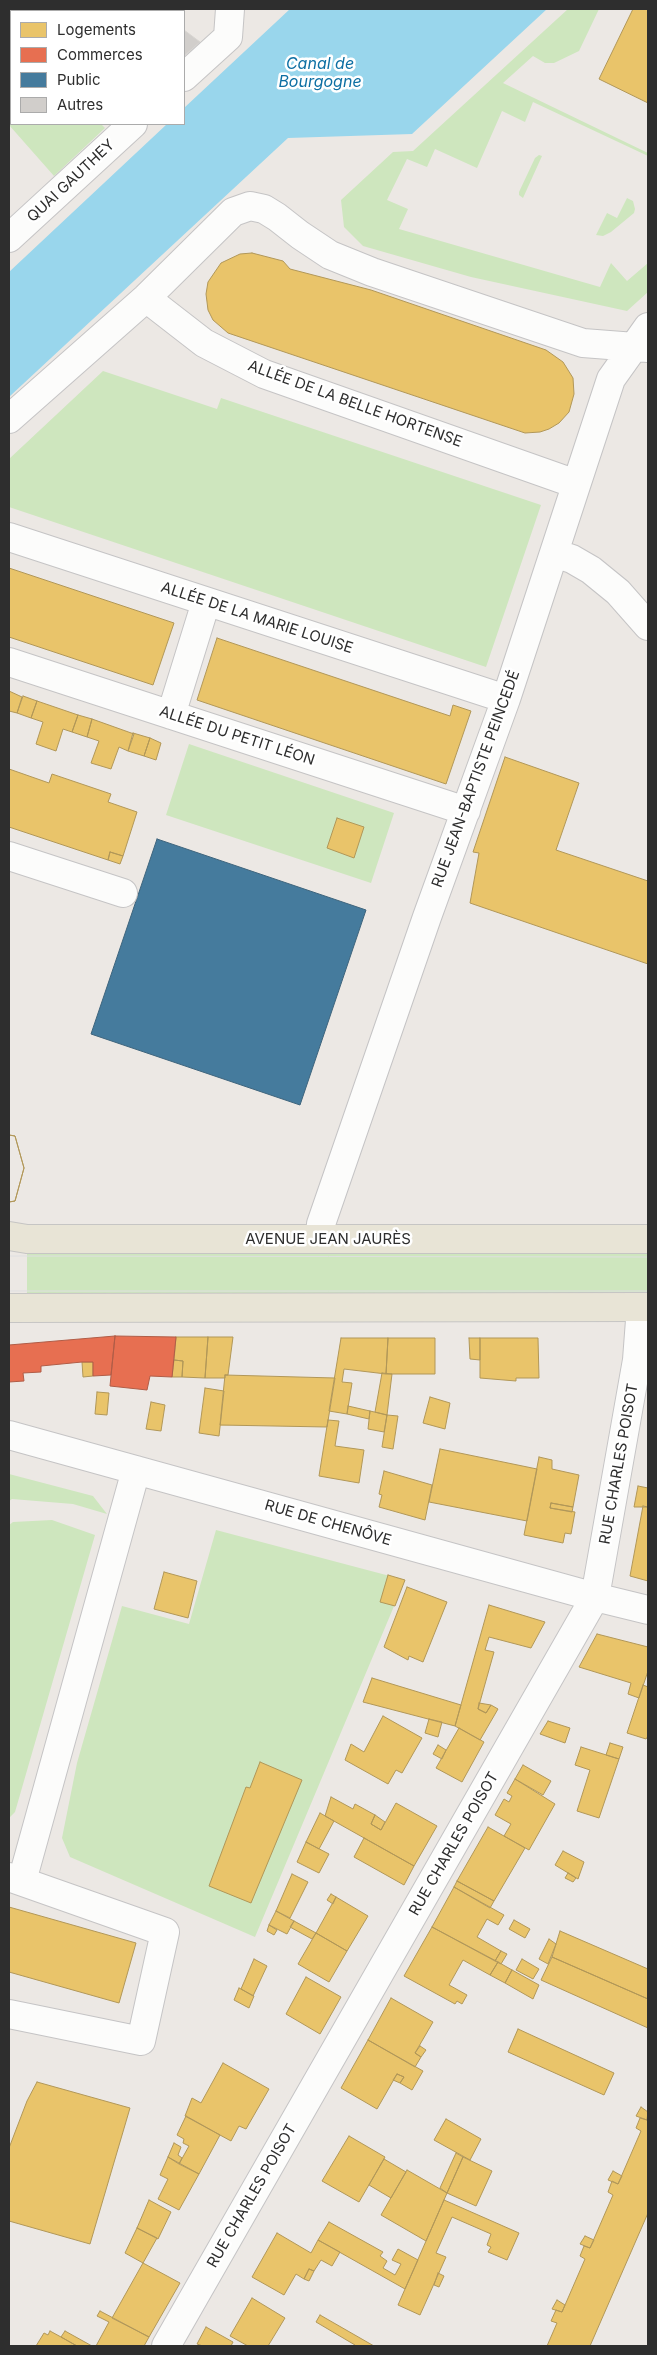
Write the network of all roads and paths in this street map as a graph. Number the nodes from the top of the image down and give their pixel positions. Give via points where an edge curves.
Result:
1 (229, 9) edge
2 (185, 76) edge
3 (132, 125) edge
4 (9, 238) edge
5 (146, 298) junction
6 (644, 340) edge
7 (9, 419) edge
8 (576, 484) junction
9 (9, 537) edge
10 (554, 553) junction
11 (206, 602) junction
12 (648, 626) edge
13 (9, 662) edge
14 (506, 699) junction
15 (171, 715) junction
16 (466, 811) junction
17 (9, 856) edge
18 (123, 893) dead end
19 (9, 1236) edge
20 (320, 1239) junction
21 (648, 1239) edge
22 (644, 1307) edge
23 (9, 1308) edge
24 (9, 1435) edge
25 (136, 1470) junction
26 (595, 1597) junction
27 (648, 1610) edge
28 (16, 1879) edge
29 (9, 2014) edge
30 (166, 2346) edge

1 - 2 street via 228,37
3 - 4 street, QUAI GAUTHEY
5 - 6 street via 233,212 250,206 264,209 330,255 583,344
5 - 7 street
5 - 8 street, ALLÉE DE LA BELLE HORTENSE via 204,342 264,374
6 - 8 street, RUE JEAN-BAPTISTE PEINCEDÉ via 611,379
8 - 10 street, RUE JEAN-BAPTISTE PEINCEDÉ
9 - 11 street, ALLÉE DE LA MARIE LOUISE
10 - 12 street via 591,570 618,592
10 - 14 street, RUE JEAN-BAPTISTE PEINCEDÉ
11 - 14 street, ALLÉE DE LA MARIE LOUISE
11 - 15 street
13 - 15 street, ALLÉE DU PETIT LÉON
14 - 16 street, RUE JEAN-BAPTISTE PEINCEDÉ
15 - 16 street, ALLÉE DU PETIT LÉON
16 - 20 street, RUE JEAN-BAPTISTE PEINCEDÉ via 321,1224
17 - 18 street
19 - 20 main road, AVENUE JEAN JAURÈS via 27,1239
20 - 21 main road, AVENUE JEAN JAURÈS
22 - 23 main road
22 - 26 street, RUE CHARLES POISOT
24 - 25 street, RUE DE CHENÔVE
25 - 26 street, RUE DE CHENÔVE
25 - 28 street
26 - 27 street, RUE DE CHENÔVE
26 - 30 street, RUE CHARLES POISOT
28 - 29 street via 165,1932 141,2041

